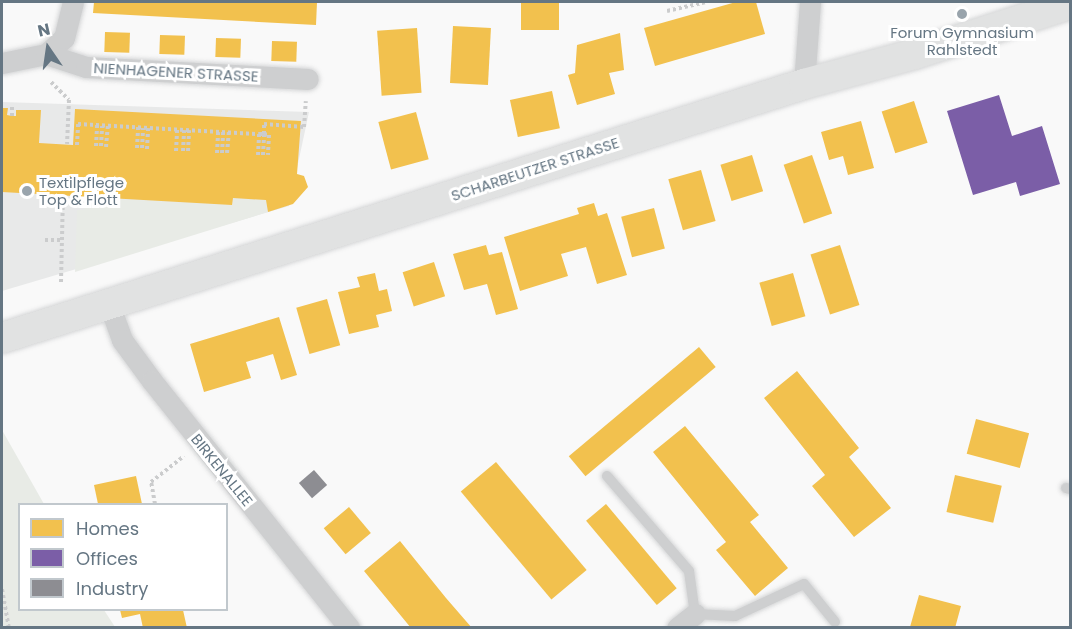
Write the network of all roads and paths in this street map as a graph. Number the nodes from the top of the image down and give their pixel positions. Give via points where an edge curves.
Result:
1 (73, 2) edge
2 (705, 2) edge
3 (810, 2) edge
4 (1071, 4) edge
5 (667, 11) dead end
6 (46, 54) junction
7 (2, 63) edge
8 (308, 79) dead end
9 (804, 84) junction
10 (12, 104) dead end
11 (12, 116) dead end
12 (102, 125) junction
13 (301, 126) dead end
14 (143, 128) junction
15 (177, 129) junction
16 (186, 130) junction
17 (223, 132) junction
18 (262, 134) junction
19 (67, 144) dead end
20 (77, 145) dead end
21 (176, 151) dead end
22 (185, 151) dead end
23 (263, 155) dead end
24 (63, 196) dead end
25 (45, 240) dead end
26 (61, 240) junction
27 (61, 282) dead end
28 (109, 304) junction
29 (2, 338) edge
30 (201, 443) junction
31 (607, 476) dead end
32 (155, 503) edge
33 (2, 589) edge
34 (695, 614) junction
35 (835, 622) dead end
36 (9, 627) edge
37 (349, 627) edge
38 (677, 627) edge

1 - 6 street via 64,38
2 - 5 path
3 - 9 street
4 - 9 main road, SCHARBEUTZER STRASSE via 915,54
6 - 7 street, NIENHAGENER STRASSE
6 - 8 street, NIENHAGENER STRASSE via 86,67
6 - 19 path via 51,82 69,100
9 - 28 main road, SCHARBEUTZER STRASSE
10 - 11 path
12 - 12 path via 101,146
12 - 14 path
12 - 20 path via 78,124
13 - 18 path via 264,124
14 - 14 path via 142,149
14 - 15 path
15 - 16 path
15 - 21 path
16 - 17 path
16 - 22 path
17 - 17 path via 222,153
17 - 18 path
18 - 23 path
24 - 26 path
25 - 26 path
26 - 27 path
28 - 29 main road, SCHARBEUTZER STRASSE
28 - 30 street, BIRKENALLEE via 122,340
30 - 32 path via 151,482
30 - 37 street, BIRKENALLEE
31 - 34 lane via 689,570
33 - 36 path
34 - 35 lane via 735,616 804,584
34 - 38 street

